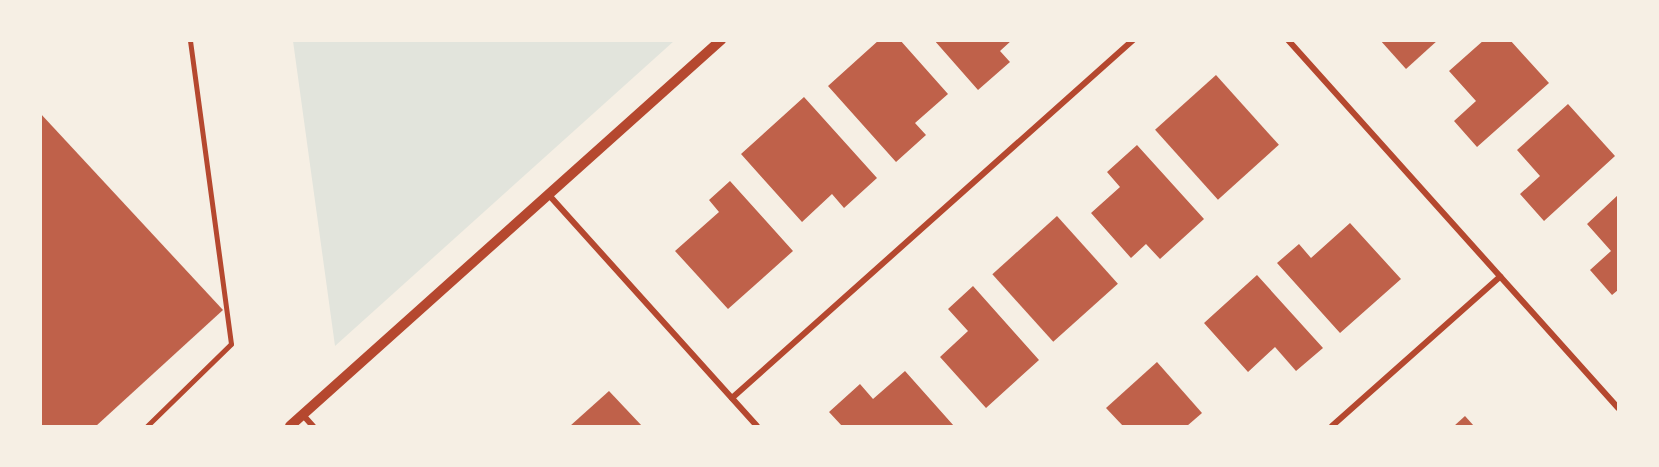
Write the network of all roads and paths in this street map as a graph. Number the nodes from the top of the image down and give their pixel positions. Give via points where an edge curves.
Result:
1 (190, 40) edge
2 (721, 40) edge
3 (1133, 40) edge
4 (1288, 40) edge
5 (548, 194) junction
6 (1500, 277) junction
7 (732, 398) junction
8 (1618, 408) edge
9 (303, 415) junction
10 (147, 426) edge
11 (290, 426) edge
12 (313, 426) edge
13 (757, 426) edge
14 (1332, 426) edge

1 - 10 lane via 231,344
2 - 5 street
3 - 7 street
4 - 6 street
5 - 7 street
5 - 9 street
6 - 8 street
6 - 14 street
7 - 13 street
9 - 11 street
9 - 12 street

